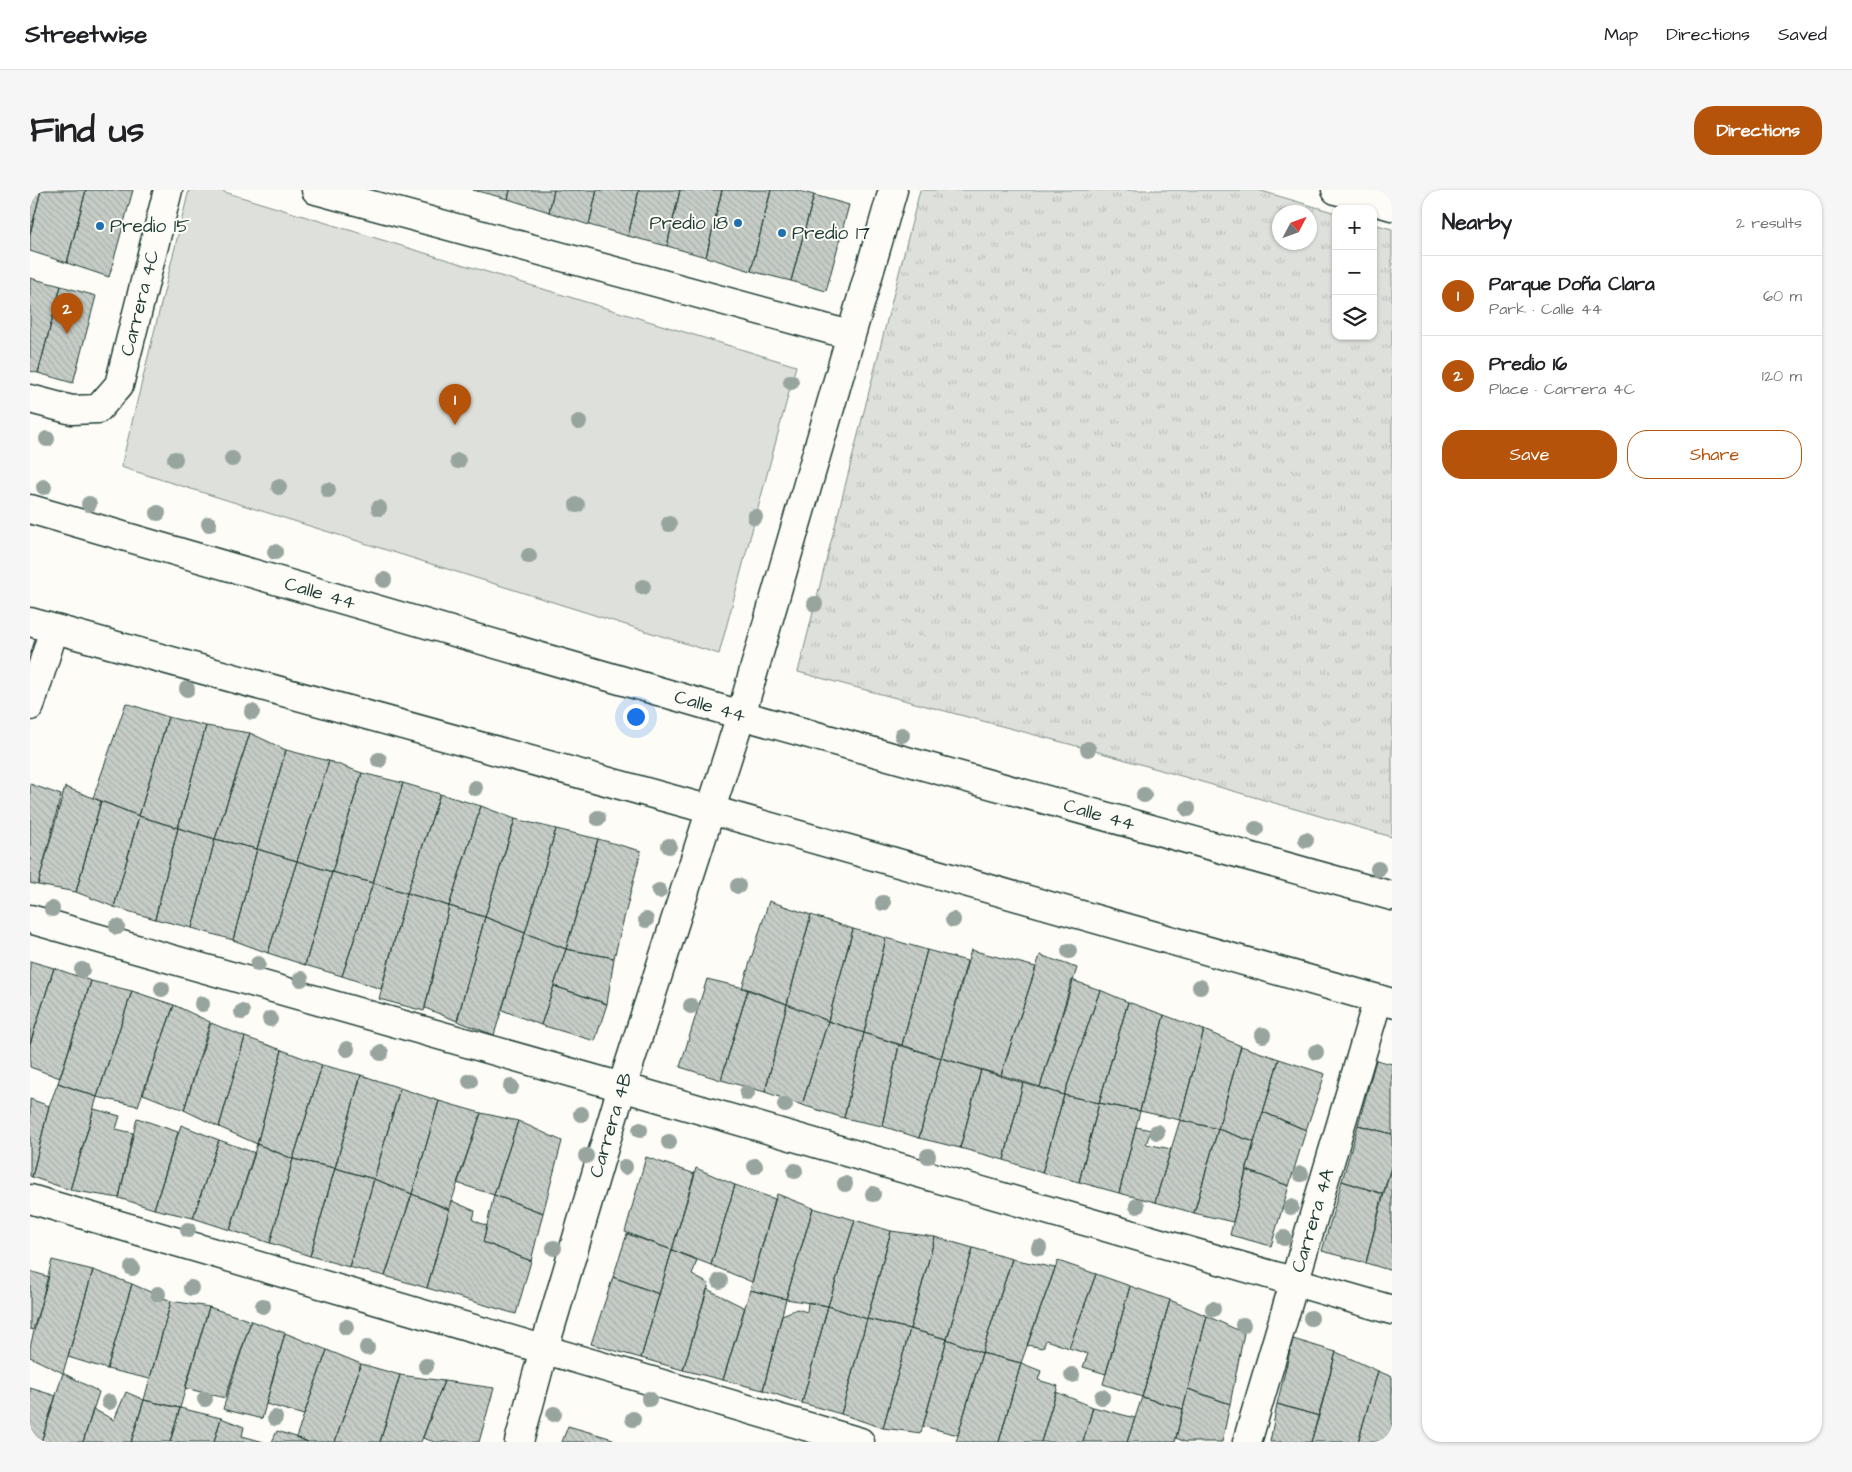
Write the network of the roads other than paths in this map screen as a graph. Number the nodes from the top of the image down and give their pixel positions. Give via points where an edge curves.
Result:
1 (168, 190) edge
2 (316, 190) edge
3 (893, 190) edge
4 (1336, 190) edge
5 (1392, 206) edge
6 (850, 335) junction
7 (30, 399) edge
8 (30, 509) edge
9 (42, 626) edge
10 (30, 706) edge
11 (741, 715) junction
12 (712, 810) junction
13 (1392, 896) edge
14 (30, 919) edge
15 (1385, 1001) edge
16 (622, 1086) junction
17 (30, 1199) edge
18 (1295, 1281) junction
19 (1392, 1310) edge
20 (544, 1349) junction
21 (519, 1442) edge
22 (860, 1442) edge
23 (1248, 1442) edge

1 - 7 street, Carrera 4C via 118,385 98,409 72,410
2 - 6 street
3 - 6 street, Carrera 4B
4 - 5 street
6 - 11 street, Carrera 4B
8 - 11 street, Calle 44
9 - 10 street
9 - 12 street
11 - 12 street, Carrera 4B
11 - 13 street, Calle 44
12 - 15 street
12 - 16 street, Carrera 4B
14 - 16 street
15 - 18 street, Carrera 4A
16 - 18 street
16 - 20 street, Carrera 4B
17 - 20 street
18 - 19 street
18 - 23 street, Carrera 4A
20 - 21 street, Carrera 4B
20 - 22 street

